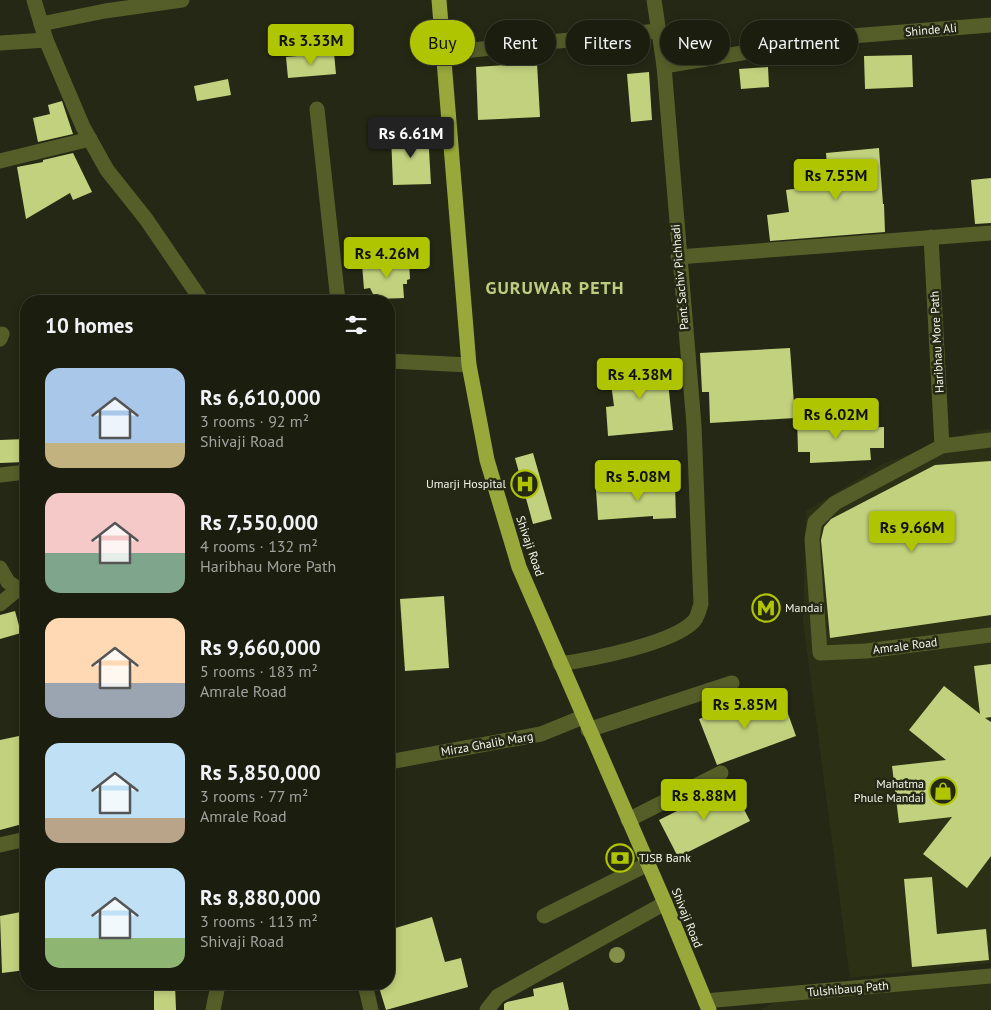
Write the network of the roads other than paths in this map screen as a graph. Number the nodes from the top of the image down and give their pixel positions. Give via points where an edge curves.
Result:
1 (34, 0) edge
2 (182, 0) edge
3 (439, 0) edge
4 (654, 0) edge
5 (441, 20) edge
6 (41, 24) junction
7 (991, 25) edge
8 (657, 31) junction
9 (46, 40) junction
10 (0, 43) edge
11 (475, 50) edge
12 (444, 65) edge
13 (664, 66) junction
14 (316, 109) dead end
15 (90, 139) junction
16 (0, 161) edge
17 (991, 232) edge
18 (931, 237) junction
19 (678, 256) junction
20 (198, 295) edge
21 (337, 295) edge
22 (395, 361) edge
23 (469, 365) junction
24 (991, 440) edge
25 (942, 446) junction
26 (20, 473) edge
27 (0, 475) edge
28 (0, 568) edge
29 (20, 591) edge
30 (20, 593) edge
31 (0, 604) edge
32 (991, 635) edge
33 (560, 664) junction
34 (732, 683) dead end
35 (586, 724) junction
36 (395, 761) edge
37 (721, 773) dead end
38 (628, 820) junction
39 (20, 840) edge
40 (0, 844) edge
41 (648, 864) junction
42 (665, 903) junction
43 (544, 916) dead end
44 (991, 976) edge
45 (217, 990) dead end
46 (366, 990) edge
47 (707, 1006) edge
48 (213, 1010) edge
49 (371, 1010) edge
50 (487, 1010) edge

1 - 6 street
2 - 6 street
3 - 5 highway, Shivaji Road
4 - 8 street, Pant Sachiv Pichhadi
6 - 9 street
7 - 13 street, Shinde Ali via 839,37
8 - 11 street
8 - 13 street, Pant Sachiv Pichhadi
9 - 10 street
9 - 15 street
12 - 23 highway, Shivaji Road
13 - 19 street, Pant Sachiv Pichhadi
14 - 21 street
15 - 16 street
15 - 20 street via 107,170 146,219
17 - 18 street
18 - 19 street
18 - 25 street, Haribhau More Path
19 - 33 street, Pant Sachiv Pichhadi via 694,425 701,604 694,622 675,634 632,649
22 - 23 street
23 - 33 highway, Shivaji Road via 487,460 519,567
24 - 25 street
25 - 32 street, Amrale Road via 835,503 815,522 812,539 820,653 866,651
26 - 27 street
28 - 29 street via 8,582
30 - 31 street
33 - 35 highway, Shivaji Road
34 - 35 street
35 - 36 street, Mirza Ghalib Marg
35 - 38 highway, Shivaji Road
37 - 38 street
38 - 41 highway, Shivaji Road
39 - 40 street
41 - 42 highway, Shivaji Road
41 - 43 street
42 - 47 highway, Shivaji Road
42 - 50 street via 498,996
44 - 47 street, Tulshibaug Path
45 - 48 street
46 - 49 street

